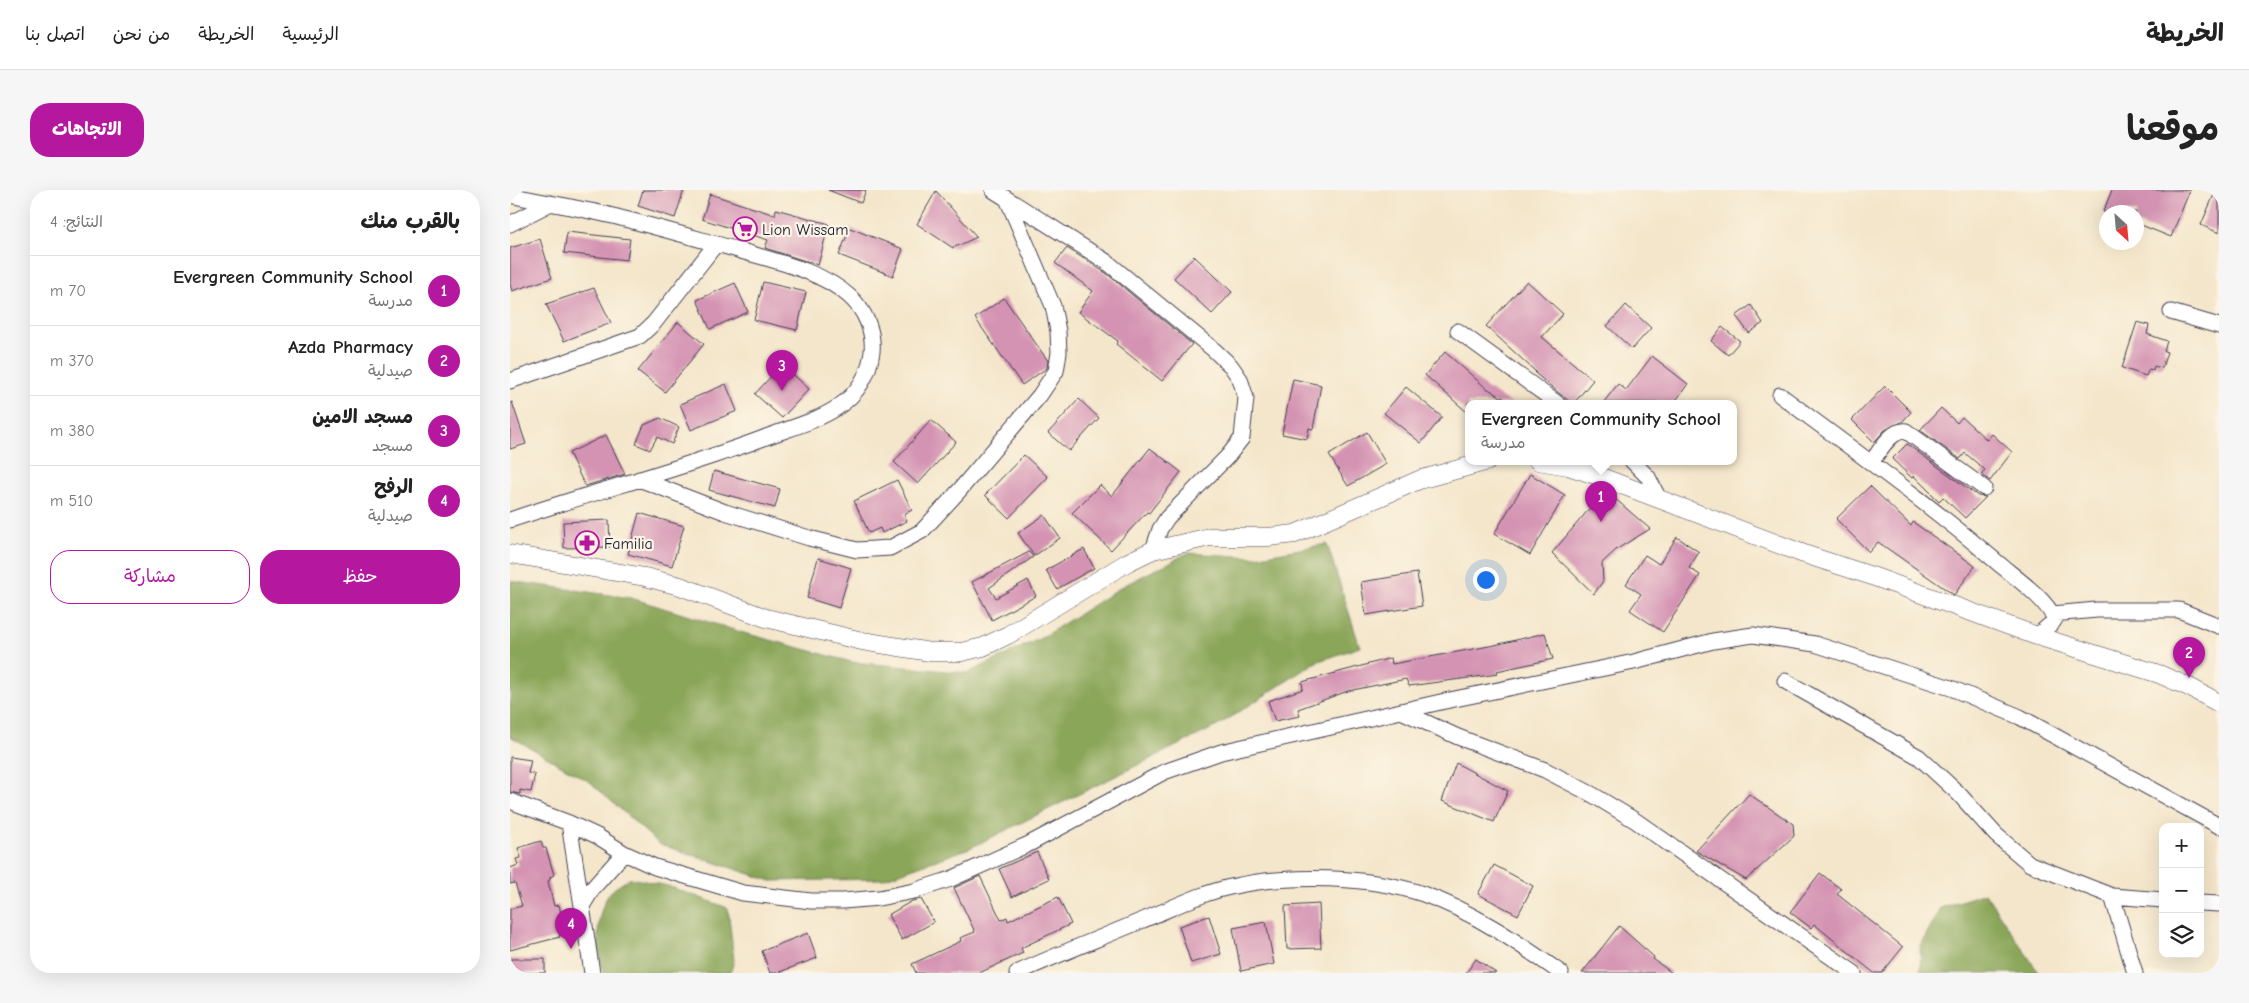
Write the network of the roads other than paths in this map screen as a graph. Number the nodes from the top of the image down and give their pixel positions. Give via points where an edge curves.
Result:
1 (993, 190) edge
2 (510, 195) edge
3 (1008, 201) junction
4 (549, 204) junction
5 (510, 224) edge
6 (716, 244) junction
7 (2171, 312) dead end
8 (2219, 326) edge
9 (1458, 331) dead end
10 (510, 380) edge
11 (1780, 395) dead end
12 (1553, 400) edge
13 (1871, 463) junction
14 (1473, 465) edge
15 (1562, 465) edge
16 (1636, 465) edge
17 (639, 479) junction
18 (1984, 488) dead end
19 (1658, 497) junction
20 (510, 520) edge
21 (1153, 550) junction
22 (510, 554) edge
23 (2052, 614) junction
24 (2219, 626) edge
25 (2037, 636) junction
26 (1785, 681) dead end
27 (2219, 703) edge
28 (1401, 711) junction
29 (510, 802) edge
30 (568, 823) junction
31 (2219, 826) edge
32 (624, 853) junction
33 (2112, 896) junction
34 (2159, 900) edge
35 (2204, 903) edge
36 (2219, 904) edge
37 (582, 906) junction
38 (592, 973) edge
39 (1017, 973) edge
40 (1561, 973) edge
41 (1854, 973) edge
42 (2134, 973) edge

1 - 3 street
2 - 4 street
3 - 17 street via 1053,306 1058,331 1056,370 1040,395 922,531 890,548 857,550 725,512
3 - 21 street via 1107,262 1214,350 1240,379 1246,398 1242,438 1167,518
4 - 5 street
4 - 6 street via 615,216
6 - 10 street via 654,324 640,336
6 - 17 street via 793,266 849,296 871,328 870,367 852,396 838,407 720,454
7 - 8 street
9 - 12 street
11 - 13 street
13 - 18 street via 1894,433 1906,430
13 - 23 street via 1971,540
14 - 21 street via 1419,480 1295,534 1210,537
15 - 19 street
16 - 19 street via 1648,477
17 - 20 street
19 - 25 street via 1804,554
21 - 22 street via 1008,635 983,647 948,653 815,631 766,618 680,586
23 - 24 street via 2097,610 2179,610
23 - 25 street via 2054,621
25 - 27 street via 2159,674
26 - 33 street via 1919,757 1996,835 2030,864
28 - 31 street via 1634,662 1713,641 1753,634 1788,638 1952,688 2020,717
28 - 32 street via 1264,741 1183,764 992,861 951,879 880,898 811,901 743,893 678,875
28 - 41 street via 1545,770 1594,795
29 - 30 street
30 - 32 street
30 - 37 street
32 - 37 street via 593,888
33 - 34 street
33 - 42 street
35 - 36 street
37 - 38 street
39 - 40 street via 1217,890 1264,881 1338,880 1372,883 1422,894 1458,909 1506,934

